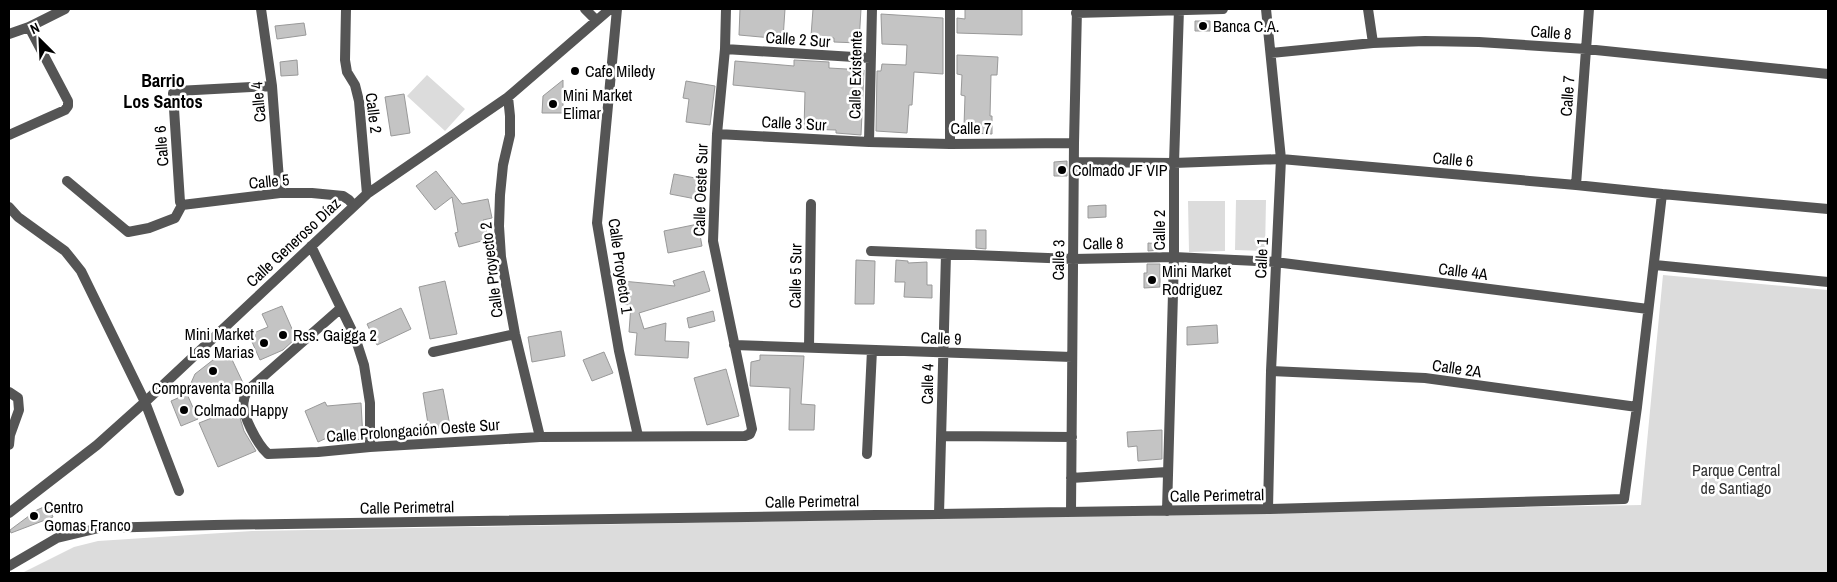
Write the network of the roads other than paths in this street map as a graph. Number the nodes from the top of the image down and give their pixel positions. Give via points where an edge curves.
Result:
1 (65, 9) edge
2 (261, 9) edge
3 (346, 9) edge
4 (585, 9) edge
5 (610, 9) edge
6 (616, 9) edge
7 (726, 9) edge
8 (872, 9) edge
9 (950, 9) edge
10 (1223, 9) edge
11 (1266, 9) edge
12 (1368, 9) edge
13 (1589, 9) edge
14 (1179, 10) edge
15 (52, 11) edge
16 (1077, 11) edge
17 (596, 20) junction
18 (29, 27) junction
19 (9, 34) edge
20 (1373, 43) junction
21 (725, 49) junction
22 (1586, 49) junction
23 (1271, 53) junction
24 (870, 58) junction
25 (1828, 74) edge
26 (272, 86) junction
27 (508, 98) junction
28 (717, 134) junction
29 (9, 135) edge
30 (869, 142) junction
31 (1074, 143) junction
32 (950, 144) junction
33 (1280, 159) junction
34 (1074, 162) junction
35 (1174, 163) junction
36 (67, 181) dead end
37 (1576, 184) junction
38 (280, 193) junction
39 (367, 194) junction
40 (1662, 194) junction
41 (811, 204) dead end
42 (182, 205) junction
43 (354, 206) junction
44 (9, 207) edge
45 (1828, 209) edge
46 (310, 246) junction
47 (871, 251) dead end
48 (946, 254) junction
49 (1174, 257) junction
50 (1073, 259) junction
51 (1275, 262) junction
52 (1655, 264) junction
53 (1828, 282) edge
54 (341, 308) junction
55 (1648, 309) junction
56 (515, 334) junction
57 (734, 344) junction
58 (809, 348) junction
59 (872, 350) junction
60 (433, 352) dead end
61 (943, 353) junction
62 (1072, 357) junction
63 (1271, 371) junction
64 (9, 392) edge
65 (145, 402) junction
66 (1637, 408) junction
67 (752, 430) joint
68 (638, 436) junction
69 (942, 436) junction
70 (540, 437) junction
71 (1072, 437) junction
72 (9, 438) edge
73 (370, 447) junction
74 (867, 454) dead end
75 (1167, 472) junction
76 (1071, 478) junction
77 (179, 492) dead end
78 (1268, 509) junction
79 (1167, 510) junction
80 (1071, 512) junction
81 (9, 513) edge
82 (939, 514) junction
83 (9, 566) edge

1 - 15 street
2 - 26 street, Calle 4
3 - 39 street, Calle 2 via 345,60 359,101
4 - 17 street
5 - 17 street, Calle Generoso Díaz
6 - 68 street, Calle Proyecto 1 via 597,223 618,350
7 - 21 street, Calle Oeste Sur
8 - 24 street, Calle Existente
9 - 32 street
10 - 14 street
11 - 23 street, Calle 1
12 - 20 street
13 - 22 street, Calle 7
14 - 16 street
14 - 35 street, Calle 2
15 - 18 street
16 - 31 street, Calle 3
17 - 27 street, Calle Generoso Díaz
18 - 19 street
18 - 29 street via 68,106
20 - 22 street, Calle 8 via 1479,42
20 - 23 street, Calle 8
21 - 24 street, Calle 2 Sur
21 - 28 street, Calle Oeste Sur
22 - 25 street, Calle 8
22 - 37 street, Calle 7
23 - 33 street, Calle 1
24 - 30 street, Calle Existente
26 - 38 street, Calle 4
26 - 42 street, Calle 6 via 174,93
27 - 39 street, Calle Generoso Díaz
27 - 56 street, Calle Proyecto 2 via 510,135 503,165 499,226
28 - 30 street, Calle 3 Sur
28 - 57 street, Calle Oeste Sur via 712,240
30 - 32 street, Calle 7
31 - 32 street, Calle 7
31 - 34 street, Calle 3
33 - 35 street, Calle 6
33 - 37 street, Calle 6
33 - 51 street, Calle 1
34 - 35 street, Calle 6
34 - 50 street, Calle 3
35 - 49 street, Calle 2
36 - 42 street via 128,232 175,218
37 - 40 street, Calle 6
38 - 42 street, Calle 5
38 - 43 street, Calle 5 via 343,196
39 - 43 street, Calle Generoso Díaz
40 - 45 street, Calle 6
40 - 52 street
41 - 58 street, Calle 5 Sur
43 - 46 street, Calle Generoso Díaz
44 - 65 street via 74,260
46 - 54 street
46 - 65 street, Calle Generoso Díaz
47 - 48 street, Calle 8
48 - 50 street, Calle 8
48 - 61 street, Calle 4
49 - 50 street, Calle 8
49 - 51 street, Calle 8
49 - 75 street, Calle 2
50 - 62 street, Calle 3
51 - 55 street, Calle 4A
51 - 63 street, Calle 1
52 - 53 street
52 - 55 street
54 - 73 street via 364,365 370,403
54 - 73 street, Calle Prolongación Oeste Sur via 249,388 243,400 243,410 260,447 268,454
55 - 66 street
56 - 60 street
56 - 70 street, Calle Proyecto 2
57 - 58 street, Calle 9
57 - 67 street, Calle Oeste Sur
58 - 59 street, Calle 9
59 - 61 street, Calle 9
59 - 74 street
61 - 62 street, Calle 9
61 - 69 street, Calle 4
62 - 71 street, Calle 3
63 - 66 street, Calle 2A via 1425,378
63 - 78 street, Calle 1
64 - 72 street via 18,398 19,410
65 - 77 street
65 - 81 street, Calle Generoso Díaz via 97,445
66 - 78 street, Calle Perimetral via 1624,499
67 - 68 street, Calle Prolongación Oeste Sur via 745,436
68 - 70 street, Calle Prolongación Oeste Sur
69 - 71 street
69 - 82 street, Calle 4
70 - 73 street, Calle Prolongación Oeste Sur
71 - 76 street, Calle 3
75 - 76 street
75 - 79 street, Calle 2
76 - 80 street, Calle 3
78 - 79 street, Calle Perimetral
79 - 80 street, Calle Perimetral
80 - 82 street, Calle Perimetral
82 - 83 street, Calle Perimetral via 99,528 57,538

